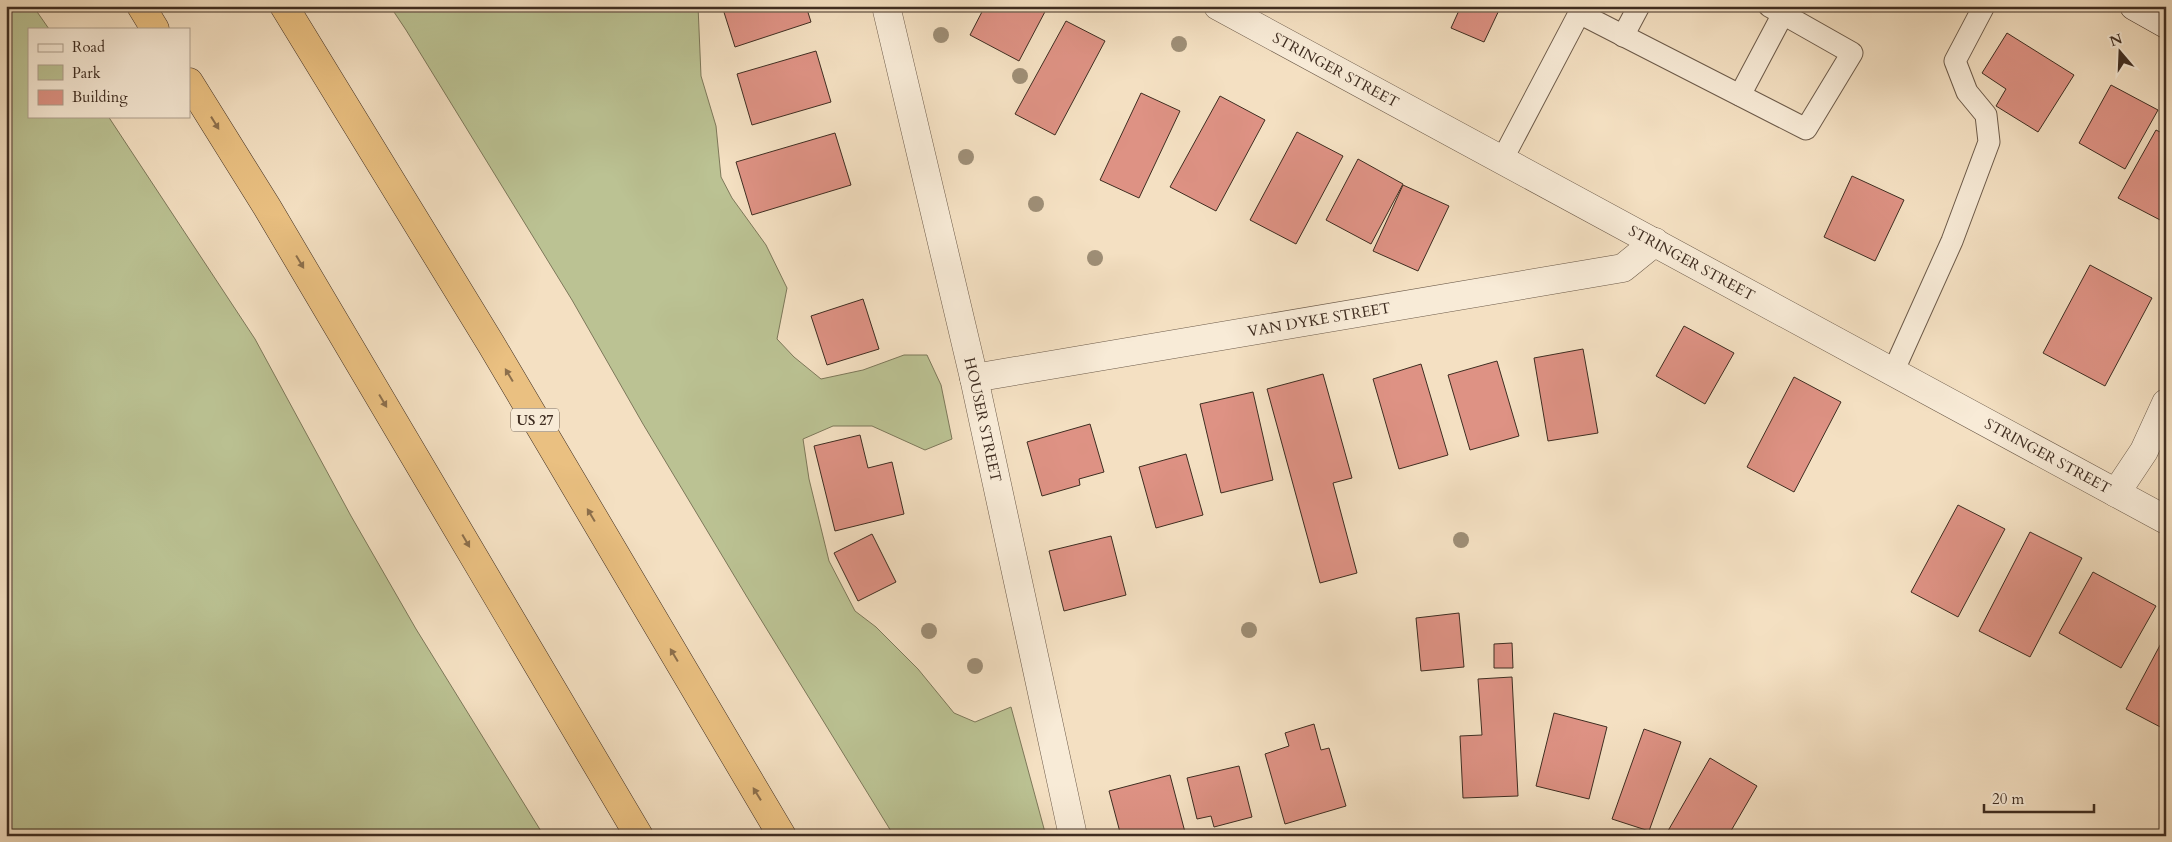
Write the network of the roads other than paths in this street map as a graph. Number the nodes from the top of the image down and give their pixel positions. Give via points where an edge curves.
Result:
1 (141, 6) edge
2 (284, 6) edge
3 (886, 6) edge
4 (1218, 6) edge
5 (1639, 6) edge
6 (1984, 6) edge
7 (2134, 6) edge
8 (1581, 10) edge
9 (1776, 10) edge
10 (2166, 24) edge
11 (154, 28) edge
12 (1623, 36) junction
13 (190, 84) edge
14 (1740, 95) junction
15 (1502, 160) junction
16 (1655, 242) junction
17 (1893, 372) junction
18 (974, 378) junction
19 (2166, 403) edge
20 (2116, 493) junction
21 (2166, 520) edge
22 (639, 836) edge
23 (782, 836) edge
24 (1073, 836) edge

1 - 11 highway
23 -> 2 highway, US 27 via 491,344
3 - 18 street, HOUSER STREET
4 - 15 street, STRINGER STREET
5 - 12 lane
6 - 17 lane via 1955,61 1967,92 1986,115 1989,142 1952,241
7 - 10 street
8 - 12 lane
8 - 15 lane
9 - 14 lane
9 - 14 lane via 1852,52 1806,130
12 - 14 lane
13 -> 22 highway via 268,207
15 - 16 street, STRINGER STREET
16 - 17 street, STRINGER STREET
16 - 18 street, VAN DYKE STREET via 1623,268
17 - 20 street, STRINGER STREET
18 - 24 street, HOUSER STREET
19 - 20 street via 2144,451
20 - 21 street, STRINGER STREET

